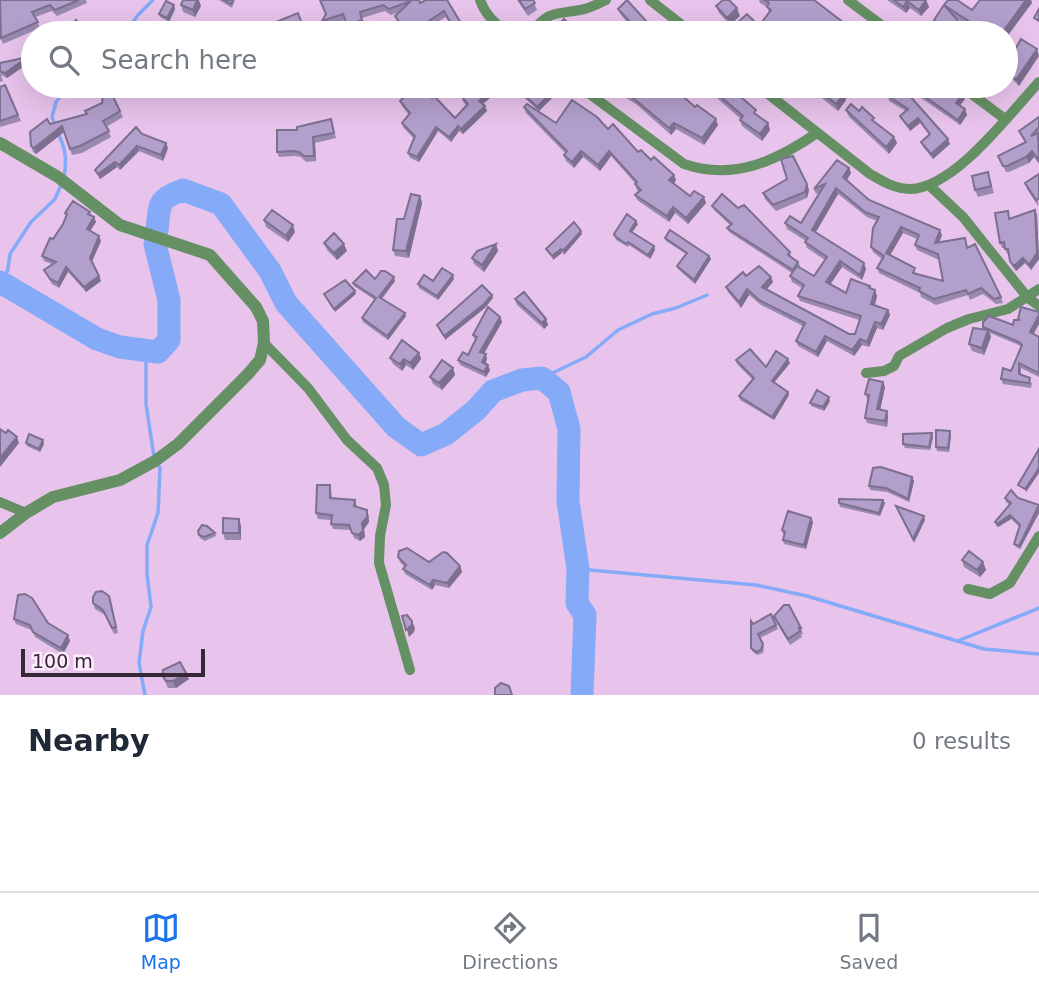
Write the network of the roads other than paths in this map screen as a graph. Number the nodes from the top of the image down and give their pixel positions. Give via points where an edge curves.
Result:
1 (480, 0) edge
2 (606, 0) edge
3 (650, 0) edge
4 (848, 0) edge
5 (493, 21) edge
6 (541, 21) edge
7 (677, 21) edge
8 (876, 21) edge
9 (1039, 82) edge
10 (595, 98) edge
11 (773, 98) edge
12 (977, 98) edge
13 (1005, 119) junction
14 (817, 133) junction
15 (0, 143) edge
16 (930, 186) junction
17 (1039, 289) edge
18 (1028, 298) junction
19 (1039, 306) edge
20 (264, 343) junction
21 (866, 373) dead end
22 (0, 502) edge
23 (26, 513) junction
24 (0, 533) edge
25 (1039, 536) edge
26 (968, 589) dead end
27 (410, 670) dead end

1 - 5 street
2 - 6 street
3 - 7 street
4 - 8 street
9 - 13 street
10 - 14 street via 684,164 699,170 727,172 751,167
11 - 14 street
12 - 13 street
13 - 16 street via 984,144
14 - 16 street via 887,184 912,189
15 - 20 street via 58,177 120,225 210,255 256,307 263,321
16 - 18 street via 963,217
17 - 18 street
18 - 19 street
18 - 21 street via 947,328 899,356 894,366
20 - 23 street via 260,360 248,374 155,461 120,480 53,497
20 - 27 street via 377,468 386,505 380,563
22 - 23 street
23 - 24 street
25 - 26 street via 1007,586 989,594

